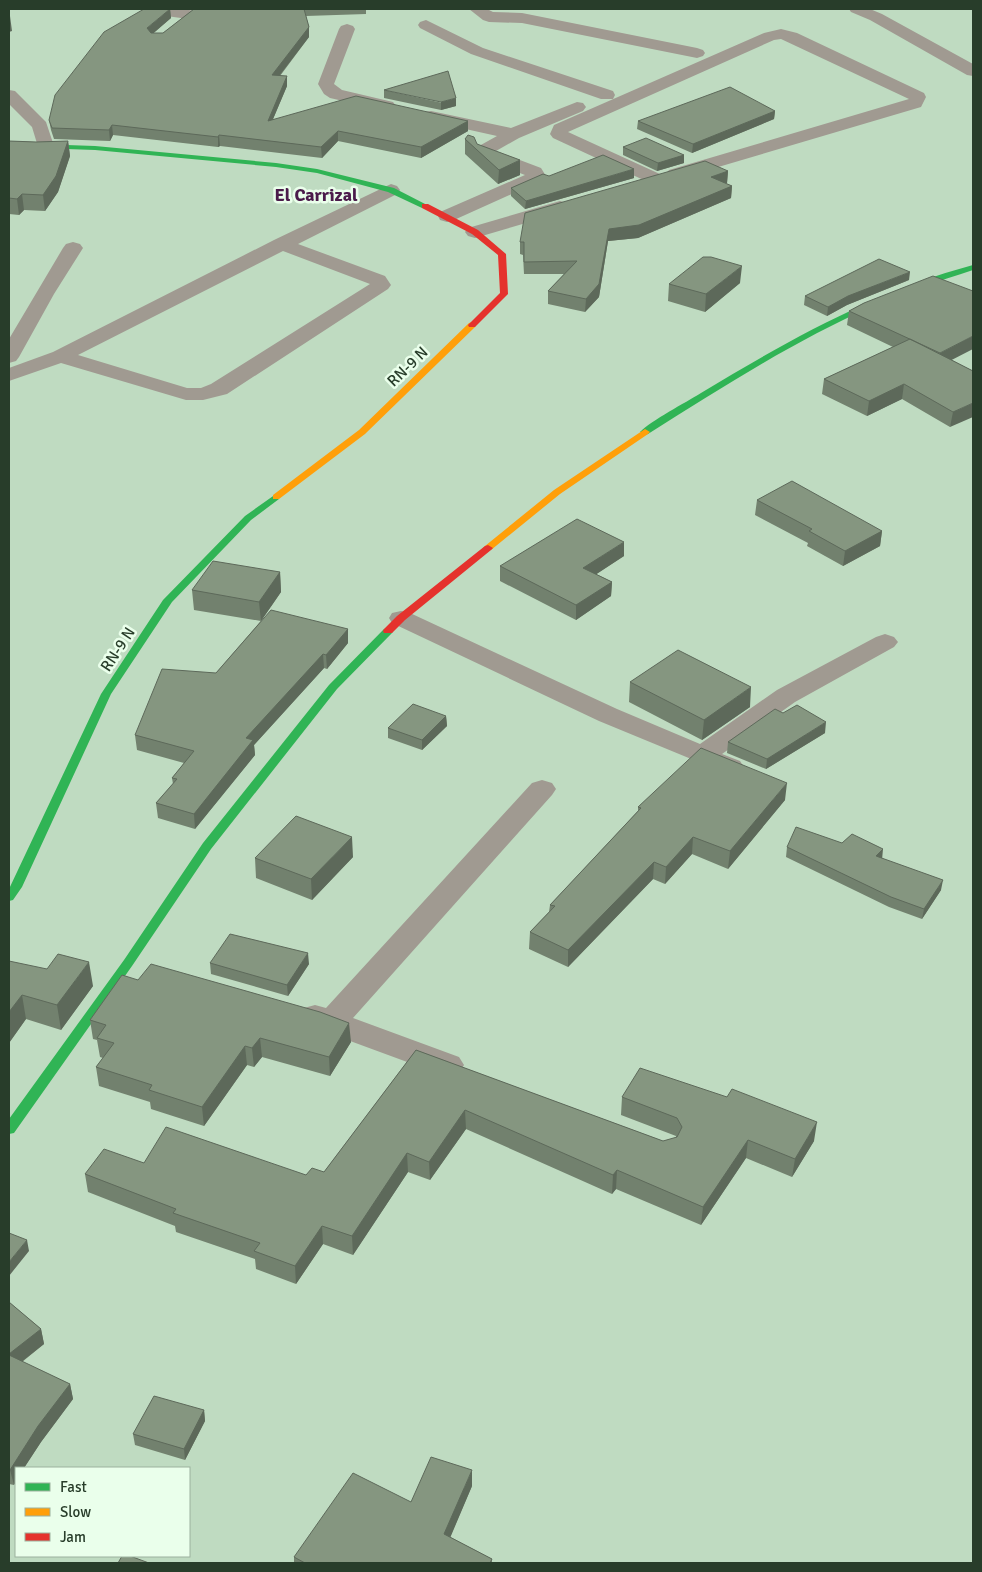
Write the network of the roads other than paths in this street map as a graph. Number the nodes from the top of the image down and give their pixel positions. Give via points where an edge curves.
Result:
1 (152, 9) edge
2 (479, 9) edge
3 (857, 9) edge
4 (191, 11) edge
5 (426, 25) dead end
6 (173, 26) edge
7 (347, 29) dead end
8 (973, 71) edge
9 (9, 95) edge
10 (607, 95) junction
11 (513, 134) junction
12 (9, 145) edge
13 (45, 146) junction
14 (656, 179) junction
15 (628, 188) edge
16 (391, 190) junction
17 (580, 201) edge
18 (448, 216) junction
19 (475, 232) junction
20 (282, 244) junction
21 (73, 248) dead end
22 (973, 267) edge
23 (60, 356) junction
24 (9, 357) edge
25 (9, 374) edge
26 (402, 618) junction
27 (885, 642) dead end
28 (702, 755) junction
29 (754, 777) edge
30 (542, 789) dead end
31 (9, 897) edge
32 (286, 1008) edge
33 (332, 1021) junction
34 (478, 1076) edge
35 (9, 1129) edge

1 - 4 street
2 - 10 street via 489,17 522,18 697,53
3 - 8 street
4 - 6 street
5 - 10 street via 477,51
7 - 11 street via 326,84 336,94
9 - 13 street via 40,126
10 - 11 street
11 - 18 street via 484,153 535,172 537,176
12 - 13 main road, RN-9 N
13 - 16 main road, RN-9 N via 276,165 317,171
14 - 14 street via 915,103 918,98 791,36 780,34 560,129 559,134
14 - 15 street
16 - 18 main road, RN-9 N
16 - 20 street
17 - 19 street
18 - 19 main road, RN-9 N
19 - 31 main road, RN-9 N via 502,254 504,294 362,432 248,518 168,600 106,694
20 - 23 street
20 - 23 street via 378,280 381,285 219,389 203,394 186,394
21 - 24 street
22 - 26 main road via 855,311 748,368 640,435 557,492
23 - 25 street
26 - 28 street via 608,715
26 - 35 main road via 333,687 208,846 142,967
27 - 28 street via 786,696
28 - 29 street
30 - 33 street
32 - 33 street
33 - 34 street

